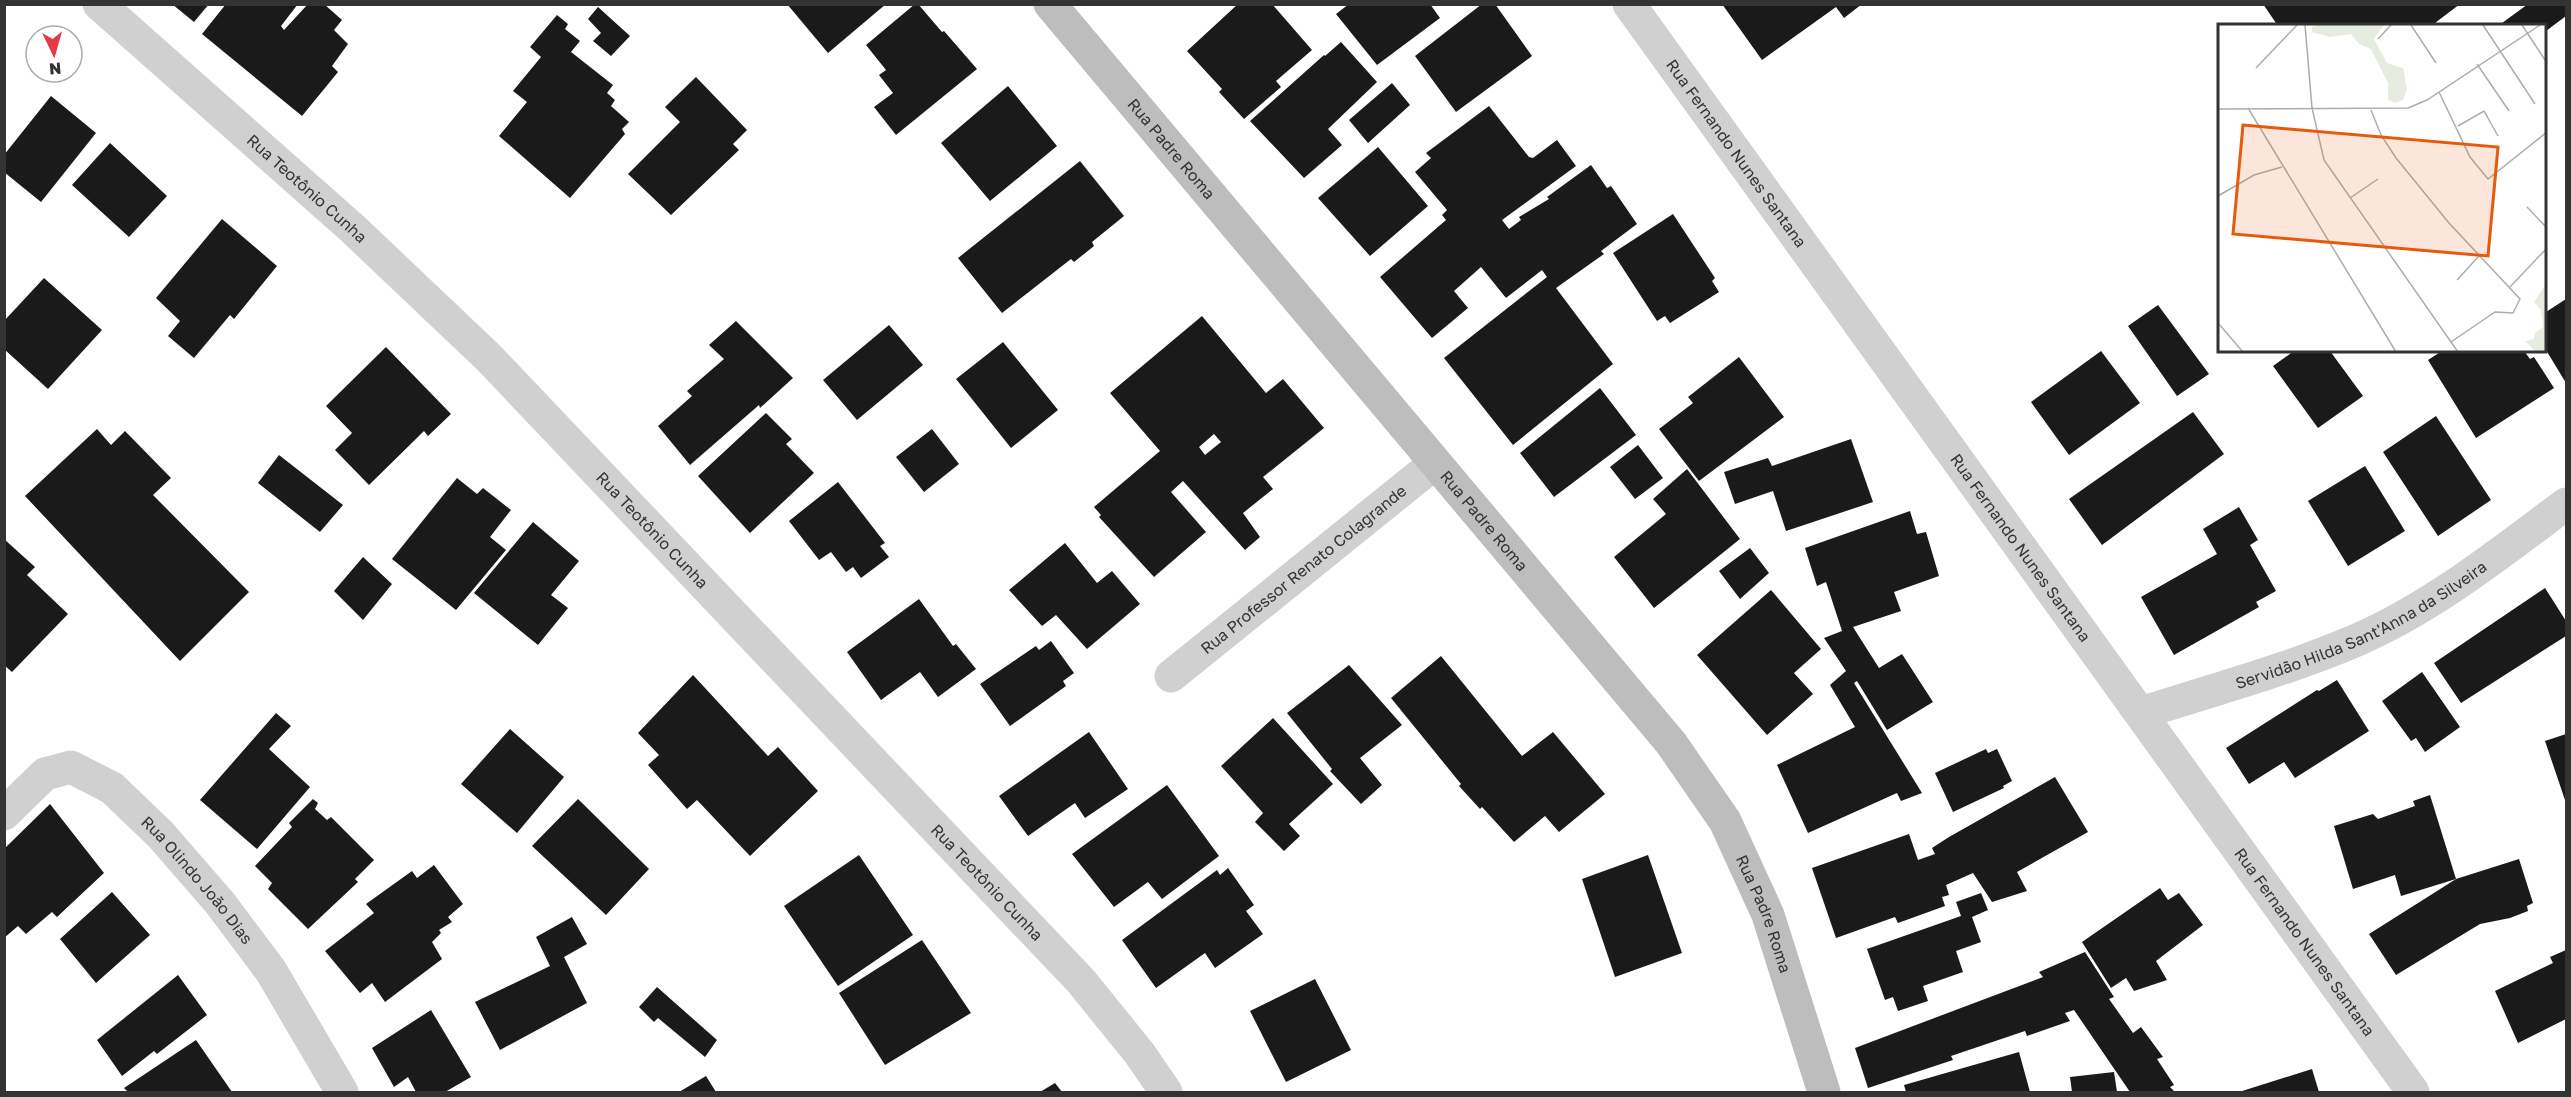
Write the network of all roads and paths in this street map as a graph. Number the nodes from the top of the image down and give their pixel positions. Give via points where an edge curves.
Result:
1 (99, 4) edge
2 (1050, 4) edge
3 (1629, 4) edge
4 (1434, 464) junction
5 (2566, 504) edge
6 (1171, 676) dead end
7 (2141, 713) junction
8 (4, 814) edge
9 (342, 1092) edge
10 (1166, 1092) edge
11 (1824, 1092) edge
12 (2413, 1092) edge

1 - 10 street, Rua Teotônio Cunha via 352,228 488,357 1073,972
2 - 4 street, Rua Padre Roma
3 - 7 street, Rua Fernando Nunes Santana
4 - 6 street, Rua Professor Renato Colagrande
4 - 11 street, Rua Padre Roma via 1671,743 1725,821 1768,915
5 - 7 street, Servidão Hilda Sant'Anna da Silveira via 2467,577 2358,639
7 - 12 street, Rua Fernando Nunes Santana
8 - 9 street, Rua Olindo João Dias via 45,774 71,767 112,788 161,835 220,903 271,971

